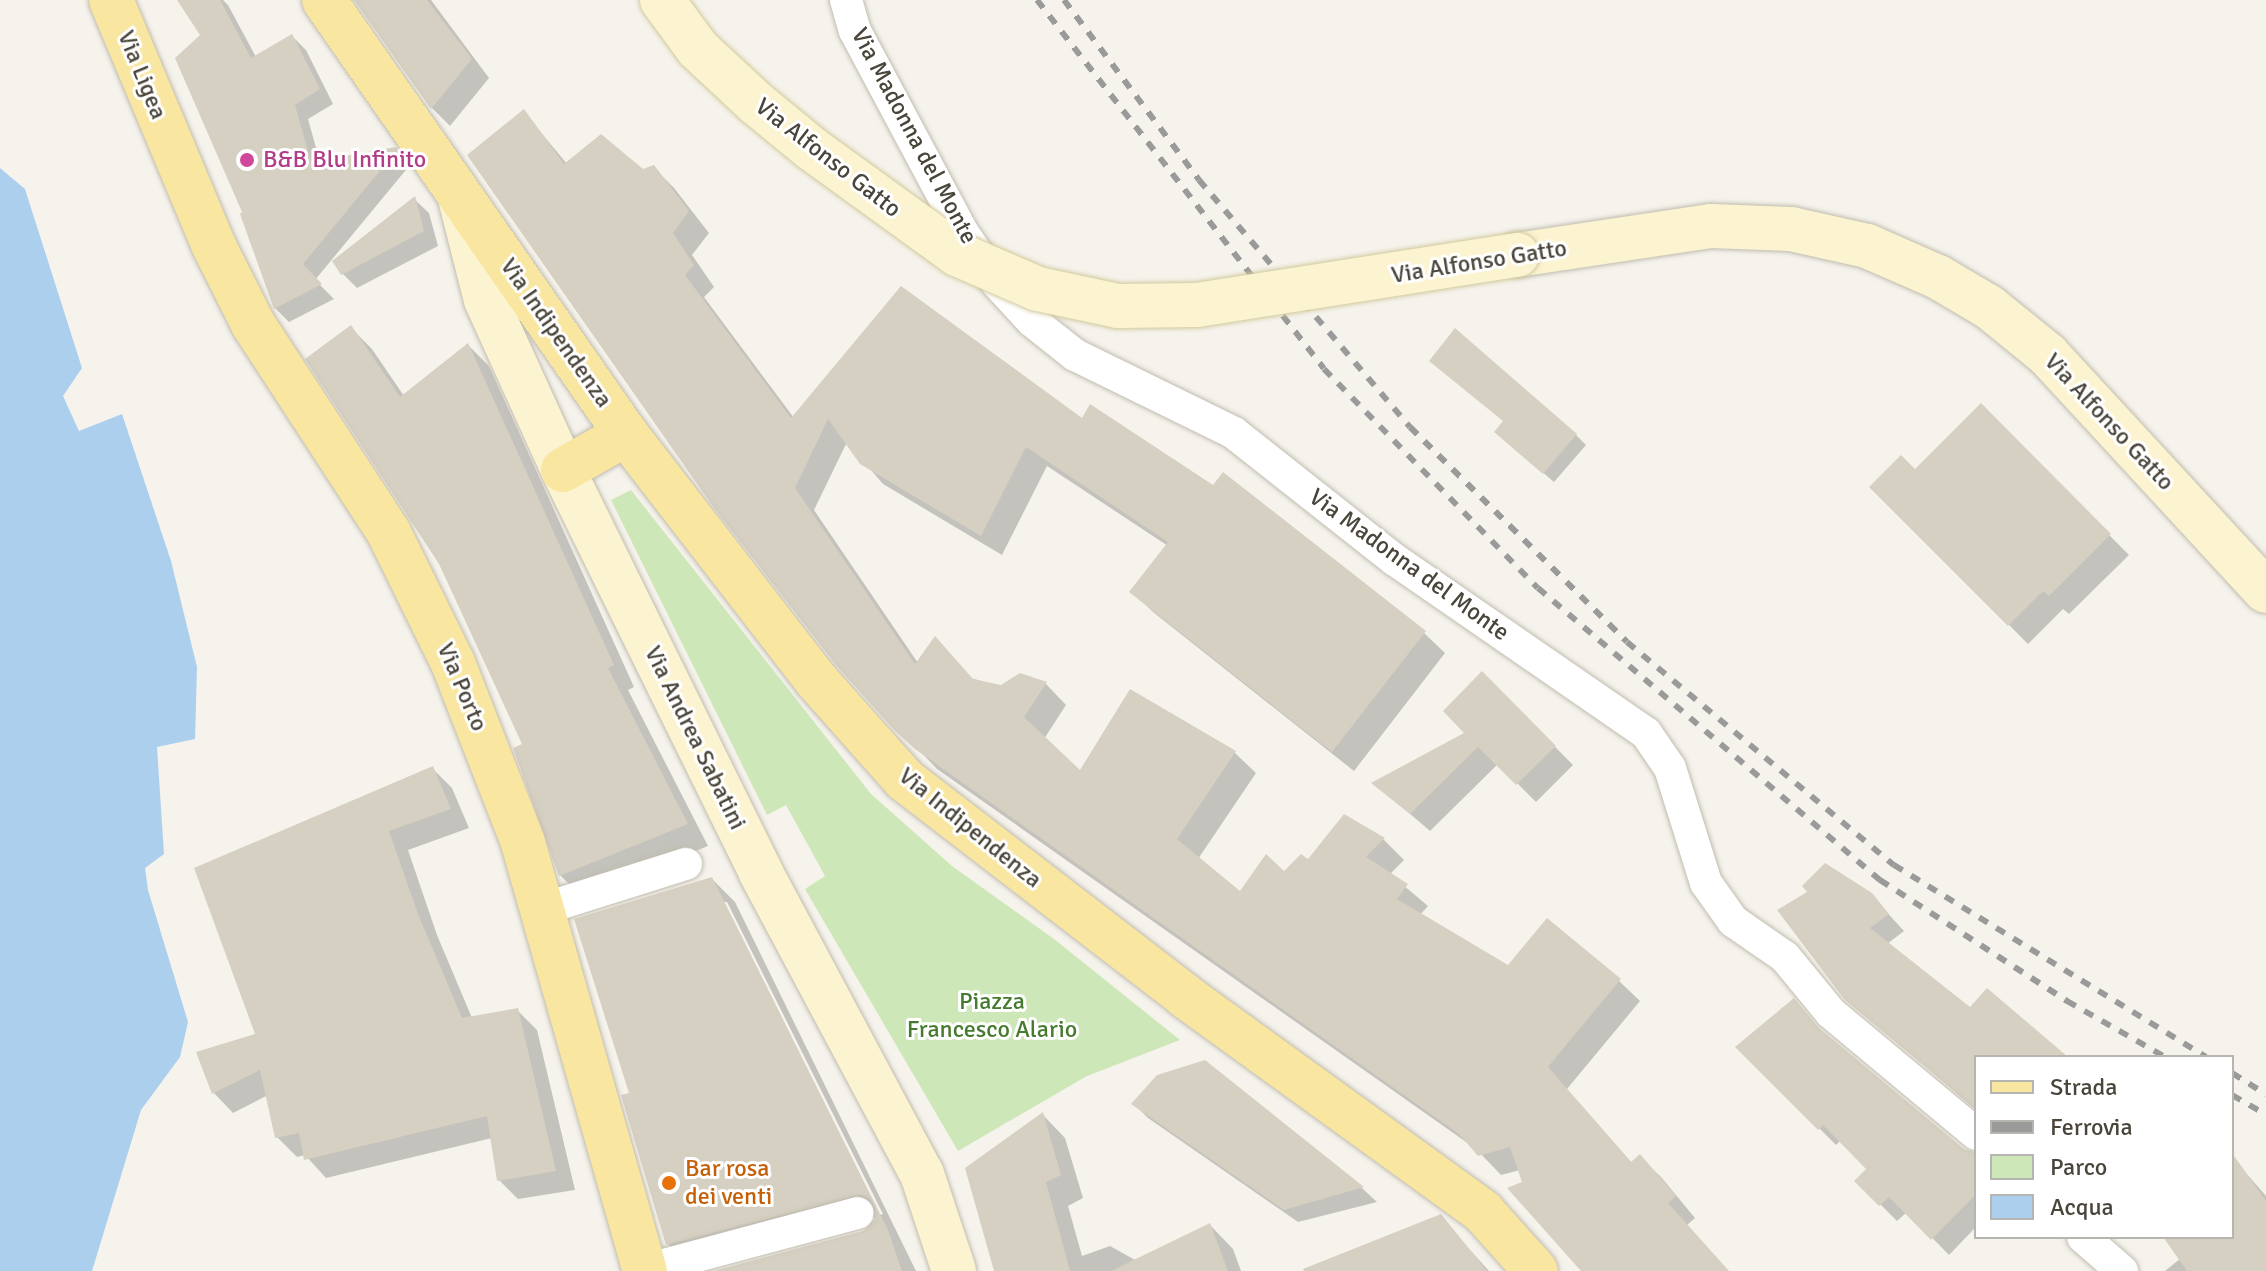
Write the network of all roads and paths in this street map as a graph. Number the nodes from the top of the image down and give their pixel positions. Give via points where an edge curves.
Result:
1 (111, 0) edge
2 (324, 0) edge
3 (662, 0) edge
4 (846, 0) edge
5 (172, 150) joint
6 (459, 196) junction
7 (626, 434) junction
8 (563, 470) junction
9 (2266, 591) edge
10 (686, 864) dead end
11 (543, 909) junction
12 (1974, 1132) edge
13 (857, 1213) dead end
14 (2085, 1239) edge
15 (645, 1271) edge
16 (954, 1271) edge
17 (1536, 1271) edge
18 (2122, 1271) edge

1 - 5 main road, Via Ligea
2 - 6 main road, Via Indipendenza
3 - 9 main road, Via Alfonso Gatto, bridge via 698,49 756,103 957,254 1038,289 1118,306 1197,305 1711,226 1791,229 1867,246 1938,277 1989,307 2048,355
4 - 12 street, Via Madonna del Monte via 855,31 963,233 997,283 1032,321 1075,355 1234,433 1395,560 1646,733 1670,768 1706,883 1733,921 1785,957 1831,1013
5 - 11 main road, Via Porto via 253,324 389,533 420,591 504,789
6 - 7 main road, Via Indipendenza
6 - 8 main road, Via Andrea Sabatini via 486,300
7 - 8 main road
7 - 17 main road, Via Indipendenza via 817,681 905,780 1185,996 1483,1212
8 - 16 main road, Via Andrea Sabatini via 761,873 922,1174
10 - 11 street
11 - 15 main road, Via Porto
13 - 15 street
14 - 18 street

